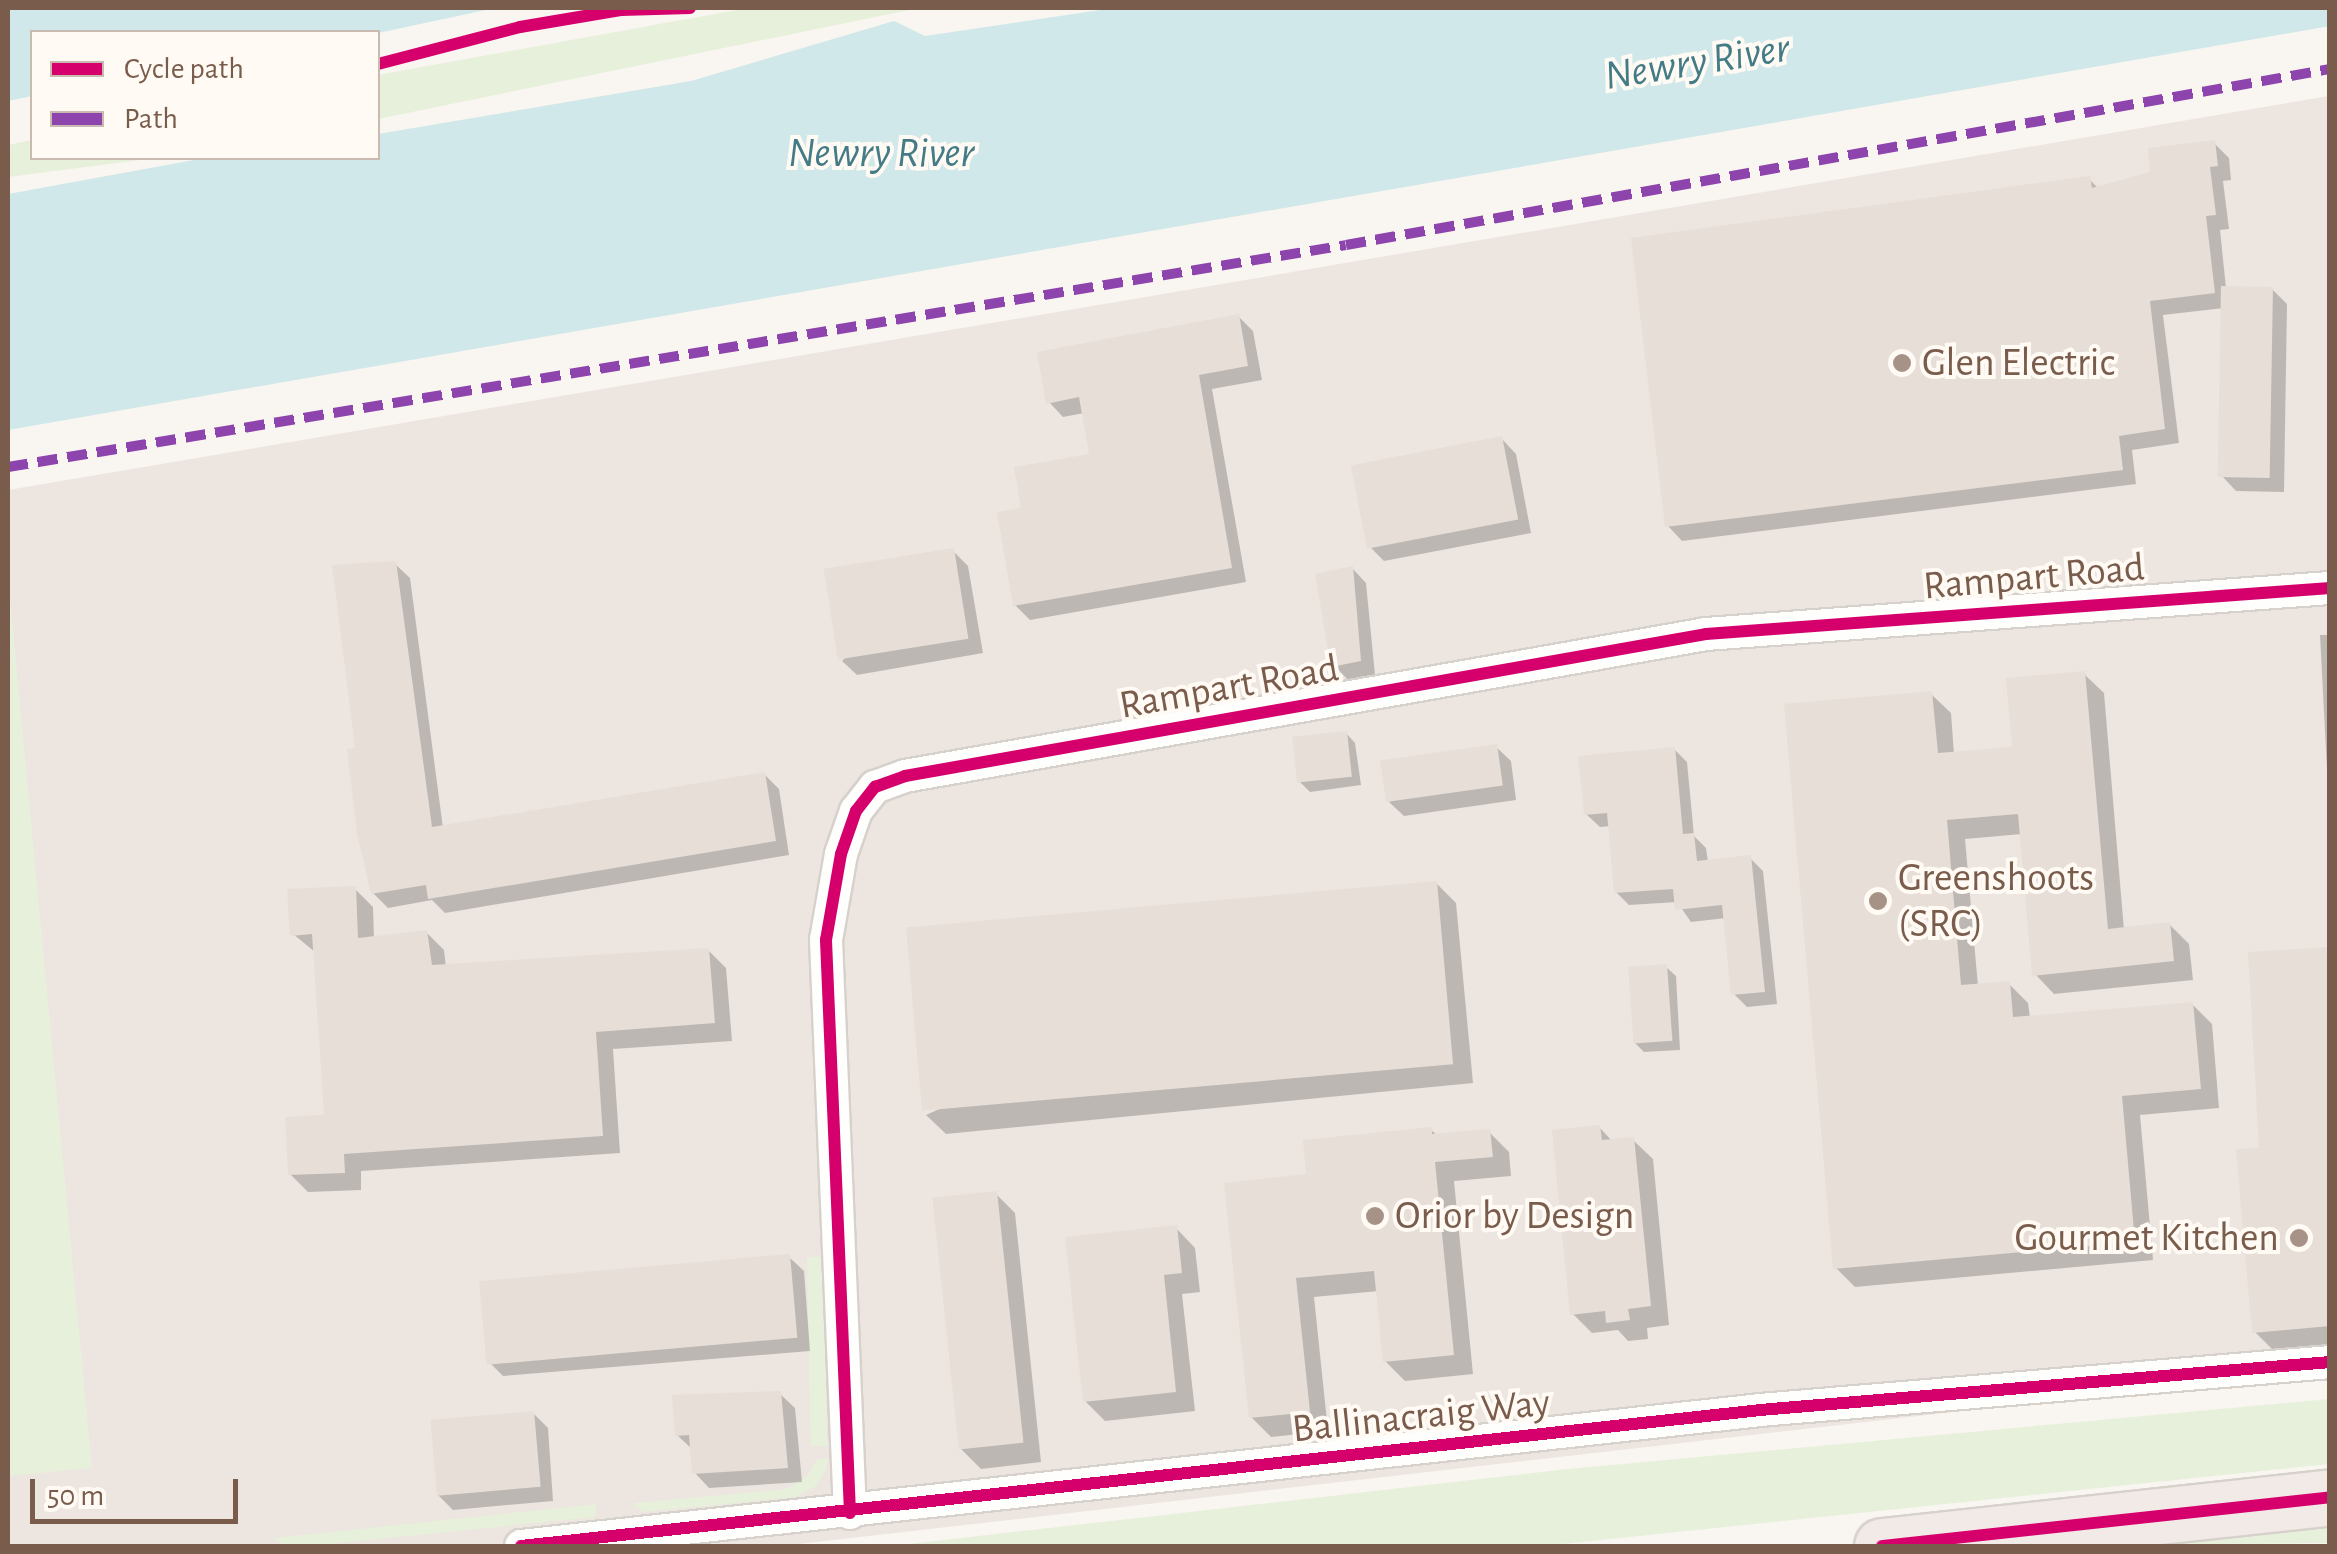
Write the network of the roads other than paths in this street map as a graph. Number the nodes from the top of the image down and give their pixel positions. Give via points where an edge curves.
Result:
1 (2330, 588) edge
2 (2330, 1362) edge
3 (2330, 1497) edge
4 (850, 1512) junction
5 (521, 1546) edge
6 (1882, 1546) edge

1 - 4 street, Rampart Road via 1706,634 905,776 875,787 856,811 840,854 826,940
2 - 4 street, Ballinacraig Way via 1760,1410
3 - 6 highway
4 - 5 street, Ballinacraig Way

